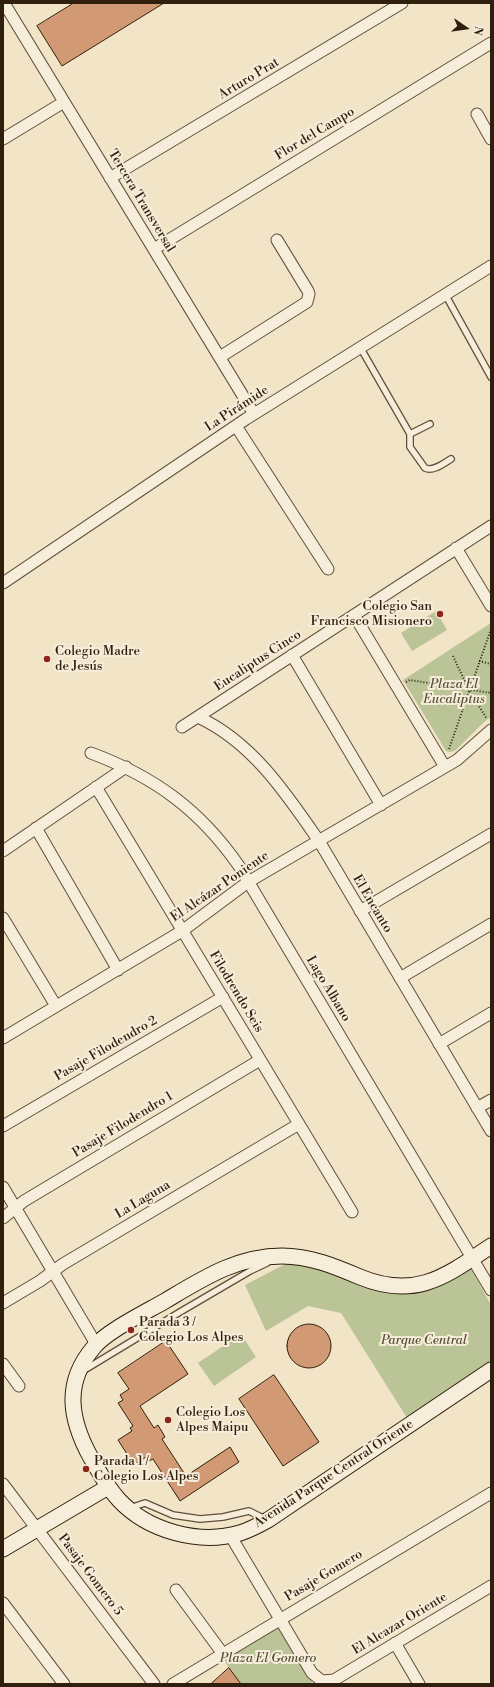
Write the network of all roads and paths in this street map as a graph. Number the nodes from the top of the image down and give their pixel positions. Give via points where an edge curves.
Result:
1 (4, 3) edge
2 (402, 3) edge
3 (491, 43) edge
4 (64, 102) junction
5 (477, 114) dead end
6 (3, 139) edge
7 (491, 139) edge
8 (110, 178) junction
9 (277, 240) dead end
10 (154, 249) junction
11 (491, 266) edge
12 (445, 294) junction
13 (360, 347) junction
14 (220, 358) junction
15 (491, 377) edge
16 (254, 414) junction
17 (430, 424) dead end
18 (236, 426) junction
19 (410, 434) junction
20 (451, 459) dead end
21 (491, 526) edge
22 (456, 548) junction
23 (328, 569) dead end
24 (3, 583) edge
25 (491, 606) edge
26 (354, 615) junction
27 (491, 630) edge
28 (292, 655) junction
29 (453, 656) dead end
30 (479, 661) junction
31 (491, 664) edge
32 (410, 688) dead end
33 (469, 690) junction
34 (491, 693) edge
35 (491, 716) edge
36 (198, 717) junction
37 (487, 719) junction
38 (482, 721) dead end
39 (182, 727) dead end
40 (491, 730) edge
41 (446, 748) dead end
42 (91, 753) dead end
43 (126, 767) junction
44 (445, 767) junction
45 (96, 787) junction
46 (381, 805) junction
47 (36, 828) junction
48 (491, 834) edge
49 (318, 841) junction
50 (3, 851) edge
51 (248, 882) junction
52 (360, 911) junction
53 (3, 918) edge
54 (491, 924) edge
55 (182, 931) junction
56 (118, 970) junction
57 (400, 978) junction
58 (223, 997) junction
59 (56, 1006) junction
60 (491, 1013) edge
61 (3, 1038) edge
62 (439, 1044) junction
63 (260, 1060) junction
64 (491, 1100) edge
65 (477, 1108) junction
66 (299, 1124) junction
67 (3, 1126) edge
68 (491, 1132) edge
69 (3, 1187) edge
70 (16, 1208) junction
71 (352, 1212) dead end
72 (3, 1218) edge
73 (491, 1246) edge
74 (294, 1256) junction
75 (472, 1259) junction
76 (53, 1271) junction
77 (491, 1290) edge
78 (3, 1303) edge
79 (96, 1344) junction
80 (3, 1364) edge
81 (491, 1370) edge
82 (76, 1379) junction
83 (19, 1386) dead end
84 (3, 1484) edge
85 (108, 1487) junction
86 (491, 1493) edge
87 (128, 1508) junction
88 (268, 1520) junction
89 (37, 1529) junction
90 (230, 1535) junction
91 (3, 1549) edge
92 (491, 1586) edge
93 (176, 1590) dead end
94 (3, 1603) edge
95 (280, 1620) junction
96 (395, 1643) junction
97 (223, 1654) junction
98 (64, 1684) edge
99 (154, 1684) edge
100 (173, 1684) edge
101 (419, 1684) edge

1 - 4 street, Tercera Transversal
2 - 8 street, Arturo Prat
3 - 10 street, Flor del Campo
4 - 6 street
4 - 8 street, Tercera Transversal
5 - 7 street
8 - 10 street, Tercera Transversal
9 - 14 street via 308,291 309,298 307,302
10 - 14 street, Tercera Transversal
11 - 12 street, La Pirámide
12 - 13 street, La Pirámide
12 - 15 lane
13 - 16 street, La Pirámide
13 - 19 lane
14 - 16 street, Tercera Transversal
16 - 18 street, La Pirámide
17 - 19 lane
18 - 23 street
18 - 24 street, La Pirámide
19 - 20 lane via 410,447 425,468 432,469
21 - 22 street, Eucaliptus Cinco
22 - 25 street
22 - 26 street, Eucaliptus Cinco
26 - 28 street, Eucaliptus Cinco
26 - 44 street
27 - 30 path
28 - 36 street, Eucaliptus Cinco
28 - 46 street
29 - 33 path
30 - 31 path
30 - 33 path
32 - 33 path via 406,682 410,680
33 - 34 path
33 - 37 path
33 - 41 path via 450,750
35 - 37 path
36 - 39 street, Eucaliptus Cinco
36 - 49 street, El Encanto via 229,736 255,758 288,798
37 - 38 path
40 - 44 street, El Alcázar Poniente via 467,753
42 - 43 street, Lago Albano
43 - 45 street
43 - 51 street, Lago Albano via 171,794 200,818 227,849
44 - 46 street, El Alcázar Poniente
45 - 47 street
45 - 55 street, Filodrendo Seis
46 - 49 street, El Alcázar Poniente
47 - 50 street
47 - 56 street
48 - 52 street
49 - 51 street, El Alcázar Poniente
49 - 52 street, El Encanto
51 - 55 street, El Alcázar Poniente
51 - 75 street, Lago Albano
52 - 57 street, El Encanto
53 - 59 street
54 - 57 street
55 - 56 street, El Alcázar Poniente
55 - 58 street, Filodrendo Seis
56 - 59 street, El Alcázar Poniente
57 - 62 street, El Encanto
58 - 63 street, Filodrendo Seis
58 - 67 street, Pasaje Filodendro 2
59 - 61 street, El Alcázar Poniente
60 - 62 street
62 - 65 street, El Encanto
63 - 66 street, Filodrendo Seis
63 - 70 street, Pasaje Filodendro 1
64 - 65 street
65 - 68 street, El Encanto
66 - 71 street, Filodrendo Seis
66 - 76 street, La Laguna
69 - 70 street
70 - 72 street, Pasaje Filodendro 1
70 - 76 street
73 - 75 street
74 - 75 street via 324,1262 371,1281 395,1285 414,1285 431,1281 447,1275
74 - 79 street via 255,1258 221,1268
74 - 82 lane via 250,1271 96,1361
75 - 77 street, Lago Albano
76 - 78 street, La Laguna
76 - 79 street
79 - 82 street, Avenida Parque Central Oriente via 85,1358
80 - 83 street
81 - 88 street, Avenida Parque Central Oriente
82 - 85 street, Avenida Parque Central Oriente via 73,1401 75,1423 82,1442
84 - 89 street, Pasaje Gomero 5
85 - 87 street, Avenida Parque Central Oriente
85 - 89 street
86 - 95 street, Pasaje Gomero via 289,1612
87 - 88 lane via 145,1503 173,1514 200,1519 249,1511
87 - 90 street, Avenida Parque Central Oriente via 156,1526 174,1532 203,1537
88 - 90 street, Avenida Parque Central Oriente
89 - 91 street
89 - 99 street, Pasaje Gomero 5
90 - 95 street
92 - 96 street, El Alcazar Oriente
93 - 97 street
94 - 98 street
95 - 96 street, El Alcazar Oriente via 312,1673 322,1681 334,1680
95 - 97 street, Pasaje Gomero
96 - 101 street
97 - 100 street, Pasaje Gomero

